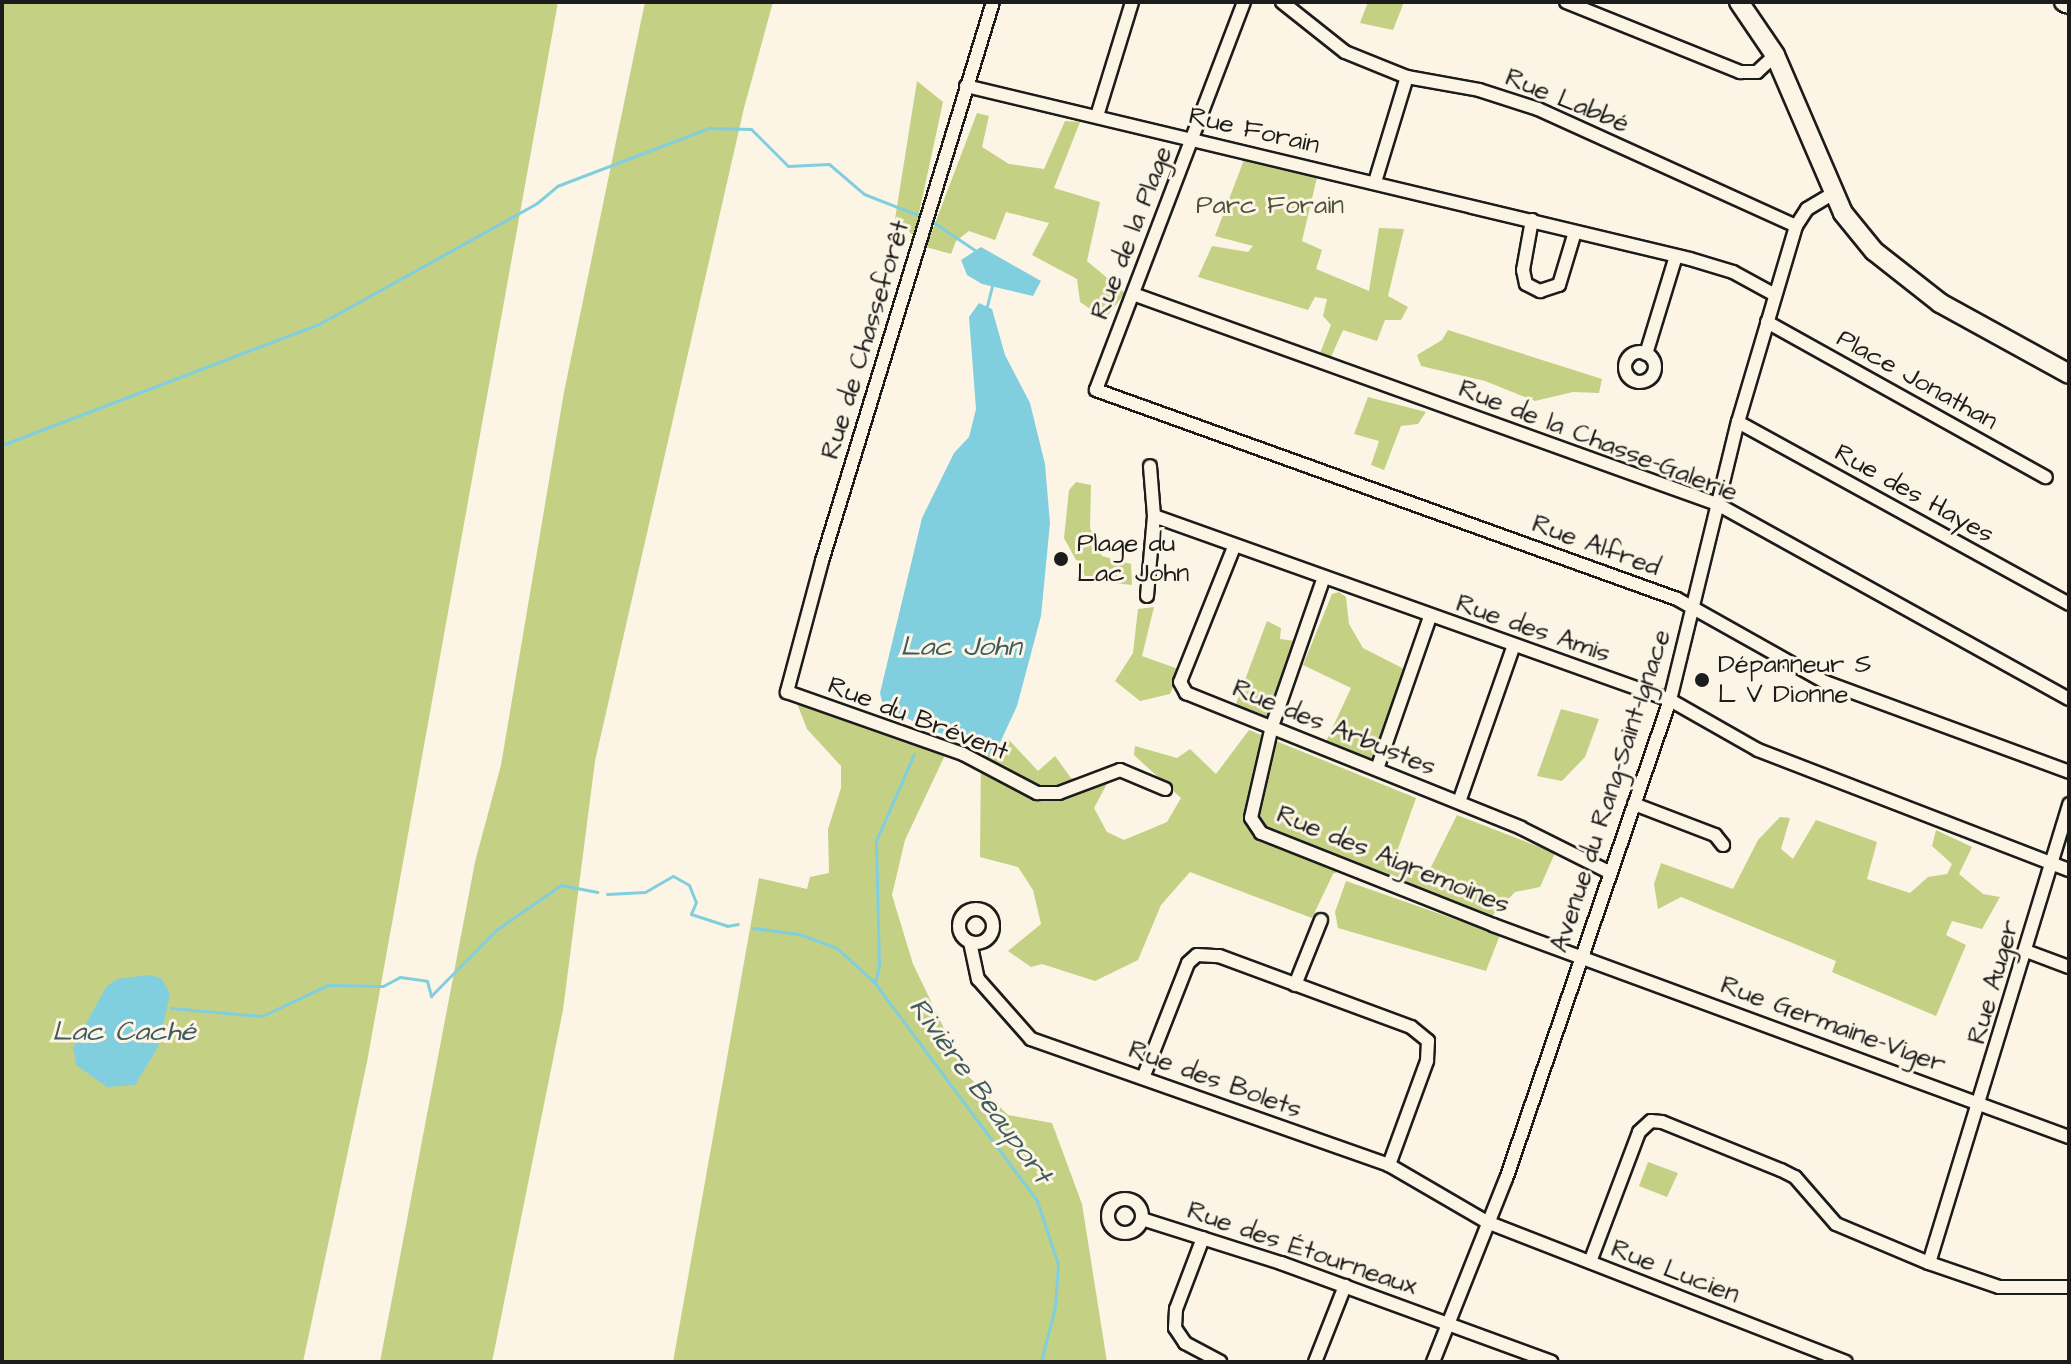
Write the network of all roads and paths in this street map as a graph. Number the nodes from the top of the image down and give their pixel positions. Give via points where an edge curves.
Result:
1 (993, 2) edge
2 (1132, 2) edge
3 (1244, 2) edge
4 (1282, 2) edge
5 (1566, 2) edge
6 (1739, 2) edge
7 (1775, 55) junction
8 (1407, 77) junction
9 (966, 86) junction
10 (1097, 116) junction
11 (1191, 140) junction
12 (1375, 182) junction
13 (1834, 193) junction
14 (1532, 220) junction
15 (1796, 226) junction
16 (1575, 232) junction
17 (1676, 256) junction
18 (1133, 294) junction
19 (1775, 295) junction
20 (1767, 322) junction
21 (1646, 354) dead end
22 (2069, 374) edge
23 (1096, 390) joint
24 (1738, 422) junction
25 (1150, 466) dead end
26 (2046, 477) dead end
27 (1717, 504) junction
28 (1154, 516) junction
29 (1234, 547) junction
30 (1324, 577) junction
31 (1147, 596) dead end
32 (2069, 604) edge
33 (1692, 608) junction
34 (1430, 617) junction
35 (1514, 645) junction
36 (787, 692) joint
37 (2069, 699) edge
38 (1670, 700) junction
39 (1272, 726) junction
40 (1377, 769) junction
41 (2069, 772) edge
42 (1165, 789) dead end
43 (1459, 802) junction
44 (1634, 804) junction
45 (2069, 804) edge
46 (1723, 845) dead end
47 (2052, 863) junction
48 (2069, 870) edge
49 (1609, 872) junction
50 (1321, 920) dead end
51 (970, 942) dead end
52 (2026, 951) junction
53 (1581, 955) junction
54 (2069, 967) edge
55 (1295, 985) junction
56 (1143, 1078) junction
57 (1981, 1104) junction
58 (2069, 1137) edge
59 (1389, 1165) junction
60 (1142, 1219) dead end
61 (1487, 1222) junction
62 (1203, 1238) junction
63 (1590, 1262) junction
64 (1929, 1263) junction
65 (1345, 1286) junction
66 (2069, 1287) edge
67 (1447, 1323) junction
68 (1220, 1362) edge
69 (1315, 1362) edge
70 (1433, 1362) edge
71 (1551, 1362) edge
72 (1846, 1362) edge

1 - 9 street, Rue de Chasseforêt
2 - 10 street
3 - 11 street, Rue de la Plage
4 - 8 street, Rue Labbé via 1345,52
5 - 7 street via 1740,72 1757,72
6 - 7 street
7 - 13 street
8 - 12 street
8 - 15 street, Rue Labbé via 1479,90 1538,109
9 - 10 street, Rue Forain
9 - 36 street, Rue de Chasseforêt
10 - 11 street, Rue Forain
11 - 12 street, Rue Forain
11 - 18 street, Rue de la Plage
12 - 14 street, Rue Forain
13 - 15 street, Avenue du Rang-Saint-Ignace via 1807,209
13 - 22 street via 1874,251 1940,303
14 - 16 street, Rue Forain
14 - 16 street via 1523,270 1526,284 1540,291 1559,285
15 - 19 street, Avenue du Rang-Saint-Ignace
16 - 17 street, Rue Forain
17 - 19 street, Rue Forain via 1733,272
17 - 21 street
18 - 23 street, Rue de la Plage
18 - 27 street, Rue de la Chasse-Galerie
19 - 20 street, Avenue du Rang-Saint-Ignace
20 - 24 street, Avenue du Rang-Saint-Ignace
20 - 26 street, Place Jonathan
23 - 33 street, Rue Alfred
24 - 27 street, Avenue du Rang-Saint-Ignace
24 - 32 street, Rue des Hayes
25 - 28 street
27 - 33 street, Avenue du Rang-Saint-Ignace
27 - 37 street, Rue de la Chasse-Galerie
28 - 29 street, Rue des Amis
28 - 31 street
29 - 30 street, Rue des Amis
29 - 39 street, Rue des Arbustes via 1180,688
30 - 34 street, Rue des Amis
30 - 39 street, Rue des Aigremoines
33 - 38 street, Avenue du Rang-Saint-Ignace
33 - 41 street, Rue Alfred via 1825,682
34 - 35 street, Rue des Amis
34 - 40 street
35 - 38 street, Rue des Amis
35 - 43 street
36 - 42 street, Rue du Brévent via 963,754 1037,793 1059,793 1120,770
38 - 44 street, Avenue du Rang-Saint-Ignace
38 - 47 street, Rue des Amis via 1758,750
39 - 40 street, Rue des Arbustes
39 - 53 street, Rue des Aigremoines via 1251,818 1261,833
40 - 43 street, Rue des Arbustes
43 - 49 street, Rue des Arbustes
44 - 46 street via 1715,835
44 - 49 street, Avenue du Rang-Saint-Ignace
45 - 47 street, Rue Auger
47 - 48 street, Rue des Amis
47 - 52 street, Rue Auger
49 - 53 street, Avenue du Rang-Saint-Ignace
50 - 55 street
51 - 56 street, Rue des Bolets via 978,979 1031,1039
52 - 54 street
52 - 57 street, Rue Auger
53 - 57 street, Rue Germaine-Viger
53 - 61 street, Avenue du Rang-Saint-Ignace
55 - 56 street via 1219,956 1197,955 1182,973
55 - 59 street via 1411,1027 1428,1041 1427,1061
56 - 59 street, Rue des Bolets
57 - 58 street, Rue Germaine-Viger
57 - 64 street, Rue Auger
59 - 61 street, Rue des Bolets
60 - 62 street, Rue des Étourneaux
61 - 63 street, Rue Lucien
61 - 67 street, Avenue du Rang-Saint-Ignace
62 - 65 street, Rue des Étourneaux
62 - 68 street via 1176,1309 1175,1328 1185,1343
63 - 64 street via 1634,1141 1651,1121 1795,1177 1836,1224
63 - 72 street, Rue Lucien
64 - 66 street via 1999,1287
65 - 67 street, Rue des Étourneaux
65 - 69 street
67 - 70 street, Avenue du Rang-Saint-Ignace
67 - 71 street, Rue des Étourneaux

